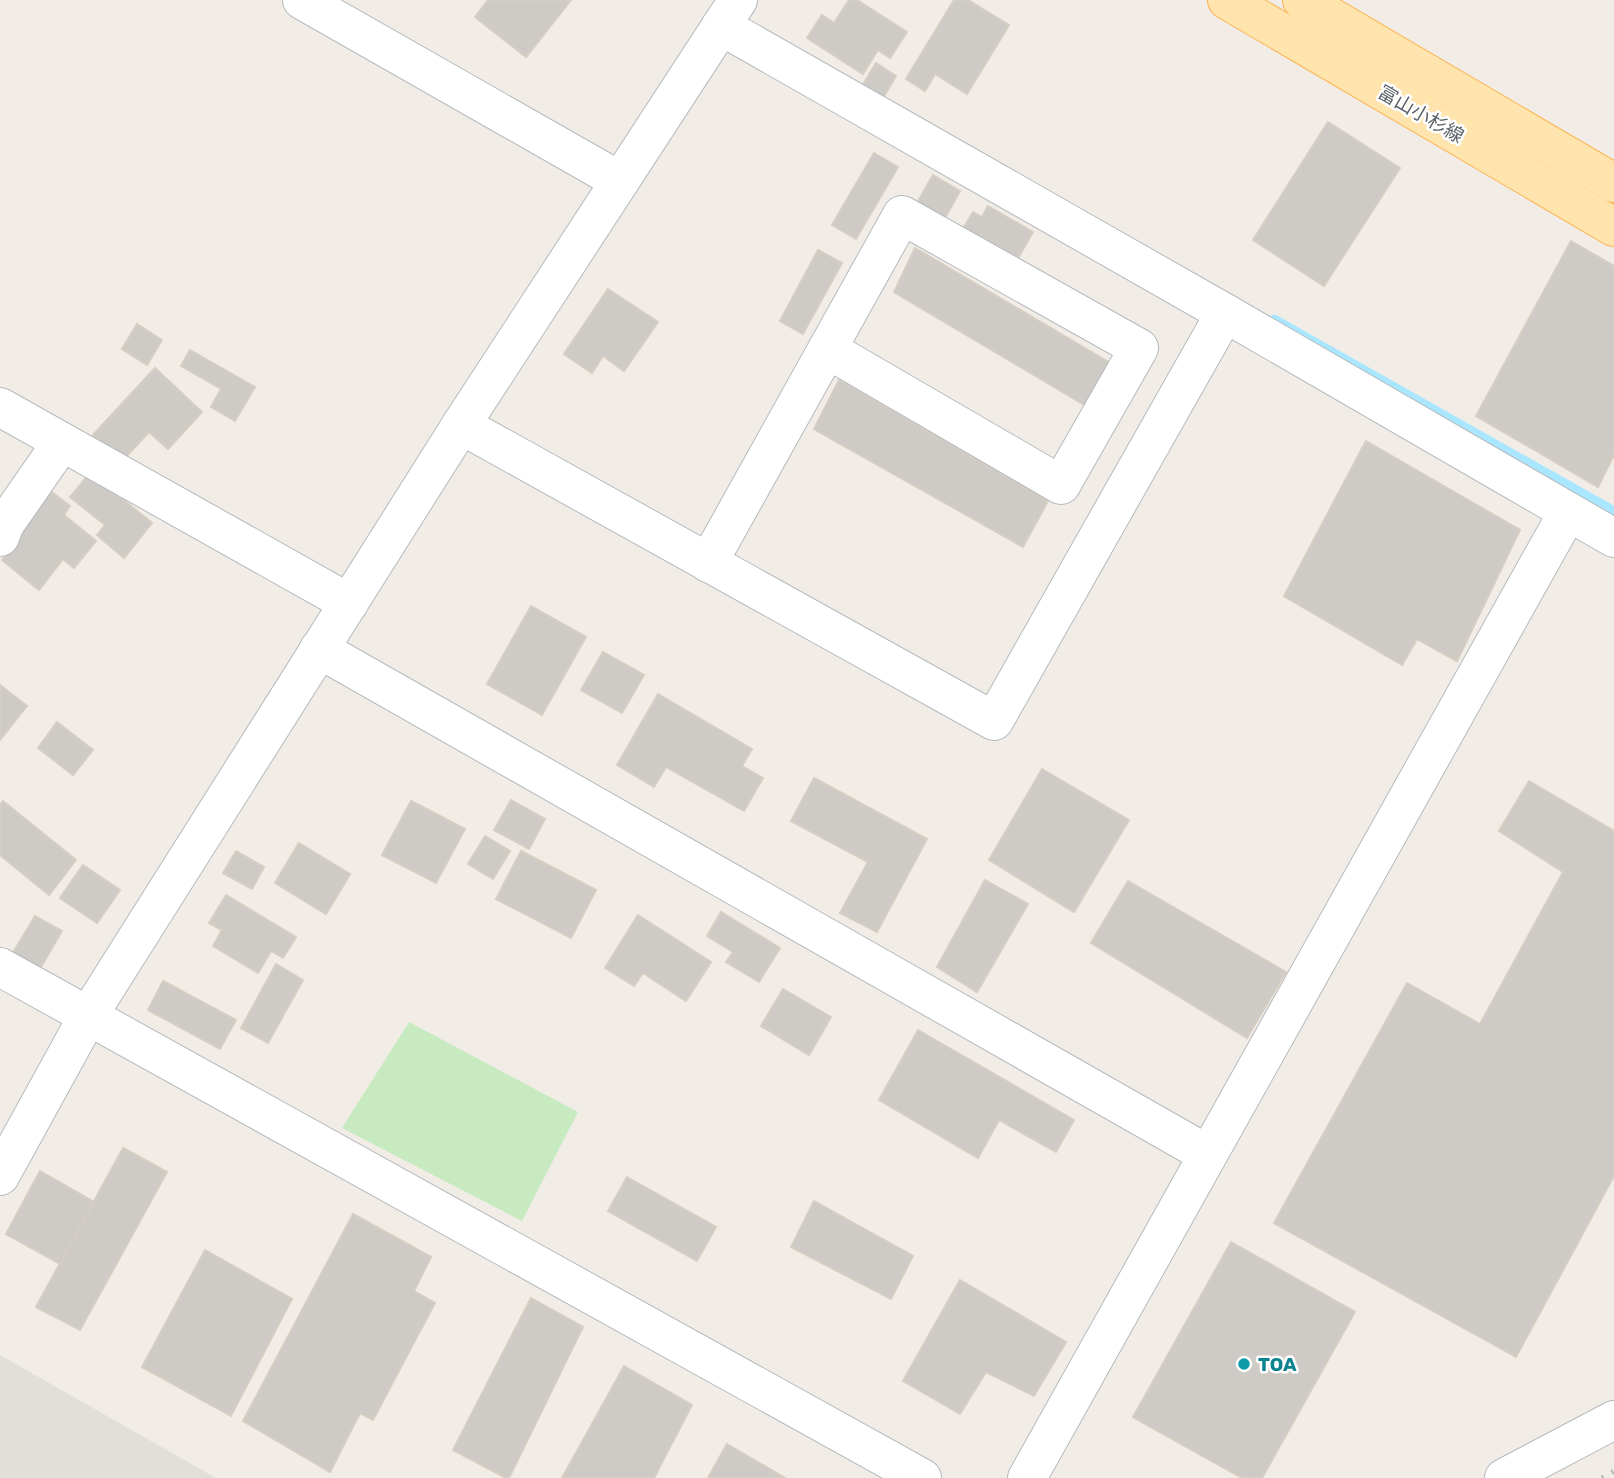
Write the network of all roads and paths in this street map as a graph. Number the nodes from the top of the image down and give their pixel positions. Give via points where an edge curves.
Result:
1 (302, 0) edge
2 (1227, 0) edge
3 (1302, 0) edge
4 (730, 13) edge
5 (620, 181) junction
6 (1614, 183) edge
7 (1614, 227) edge
8 (1226, 313) junction
9 (827, 349) junction
10 (0, 407) edge
11 (461, 425) junction
12 (62, 442) junction
13 (1567, 512) junction
14 (0, 537) edge
15 (1614, 538) edge
16 (708, 563) junction
17 (349, 603) junction
18 (318, 649) junction
19 (0, 967) edge
20 (88, 1016) junction
21 (1207, 1154) junction
22 (0, 1176) edge
23 (1614, 1420) edge
24 (922, 1478) edge
25 (1027, 1478) edge
26 (1504, 1478) edge

1 - 5 street
2 - 7 main road, 富山小杉線
3 - 6 main road, 富山小杉線
4 - 5 street
4 - 8 street
5 - 11 street
8 - 13 street
8 - 16 street via 994,722
9 - 9 street via 902,215 1139,348 1061,485
9 - 16 street
10 - 12 street
11 - 16 street
11 - 17 street
12 - 14 street
12 - 17 street
13 - 15 street
13 - 21 street
17 - 18 street
18 - 20 street
18 - 21 street
19 - 20 street
20 - 22 street
20 - 24 street
21 - 25 street
23 - 26 street

